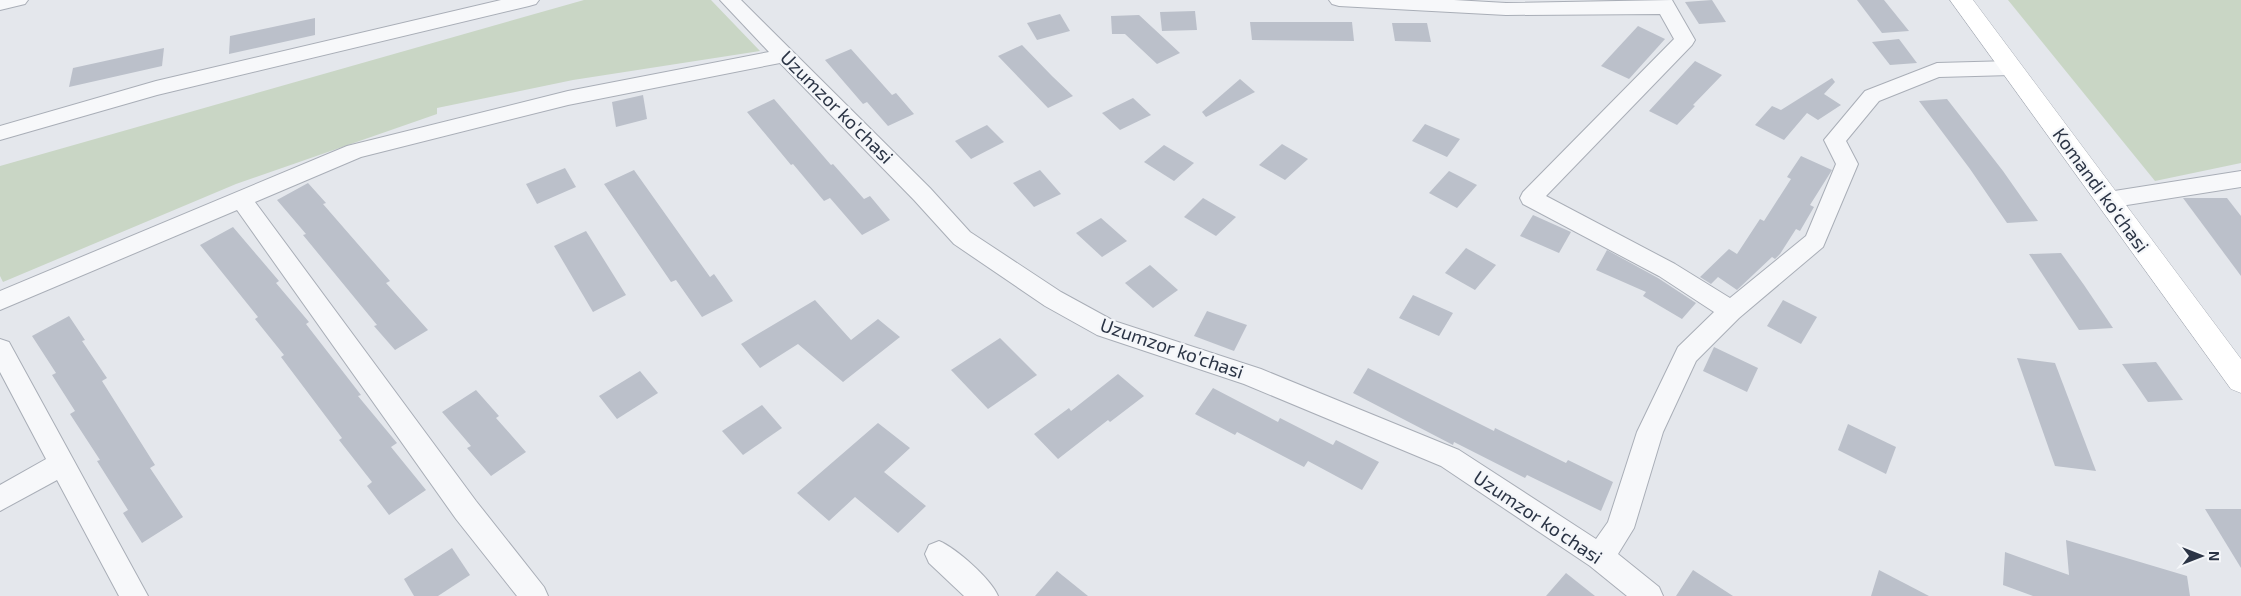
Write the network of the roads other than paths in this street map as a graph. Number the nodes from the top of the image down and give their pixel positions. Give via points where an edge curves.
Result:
1 (18, 0) edge
2 (529, 0) edge
3 (730, 0) edge
4 (1339, 0) edge
5 (1961, 0) edge
6 (0, 4) edge
7 (1664, 4) edge
8 (786, 55) junction
9 (2011, 68) junction
10 (0, 133) edge
11 (2241, 178) edge
12 (241, 199) junction
13 (2108, 200) junction
14 (0, 301) edge
15 (1730, 311) junction
16 (0, 349) edge
17 (2241, 381) edge
18 (62, 464) junction
19 (0, 499) edge
20 (938, 554) dead end
21 (1600, 557) junction
22 (134, 596) edge
23 (534, 596) edge
24 (984, 596) edge
25 (1648, 596) edge

1 - 6 street
2 - 10 street via 156,88
3 - 8 street, Uzumzor ko'chasi
4 - 7 street via 1506,9
5 - 9 main road, Komandi ko‘chasi
7 - 15 street via 1684,40 1531,198 1667,270
8 - 12 street via 568,98 355,151
8 - 21 street, Uzumzor ko'chasi via 962,238 1053,299 1106,328 1252,376 1450,458
9 - 13 main road, Komandi ko‘chasi
9 - 15 street via 1937,70 1872,96 1835,140 1847,164 1815,241
11 - 13 street
12 - 14 street
12 - 23 street via 466,510
13 - 17 main road, Komandi ko‘chasi
15 - 21 street via 1688,354 1650,432 1620,528
16 - 18 street
18 - 19 street
18 - 22 street
20 - 24 street
21 - 25 street, Uzumzor ko'chasi

